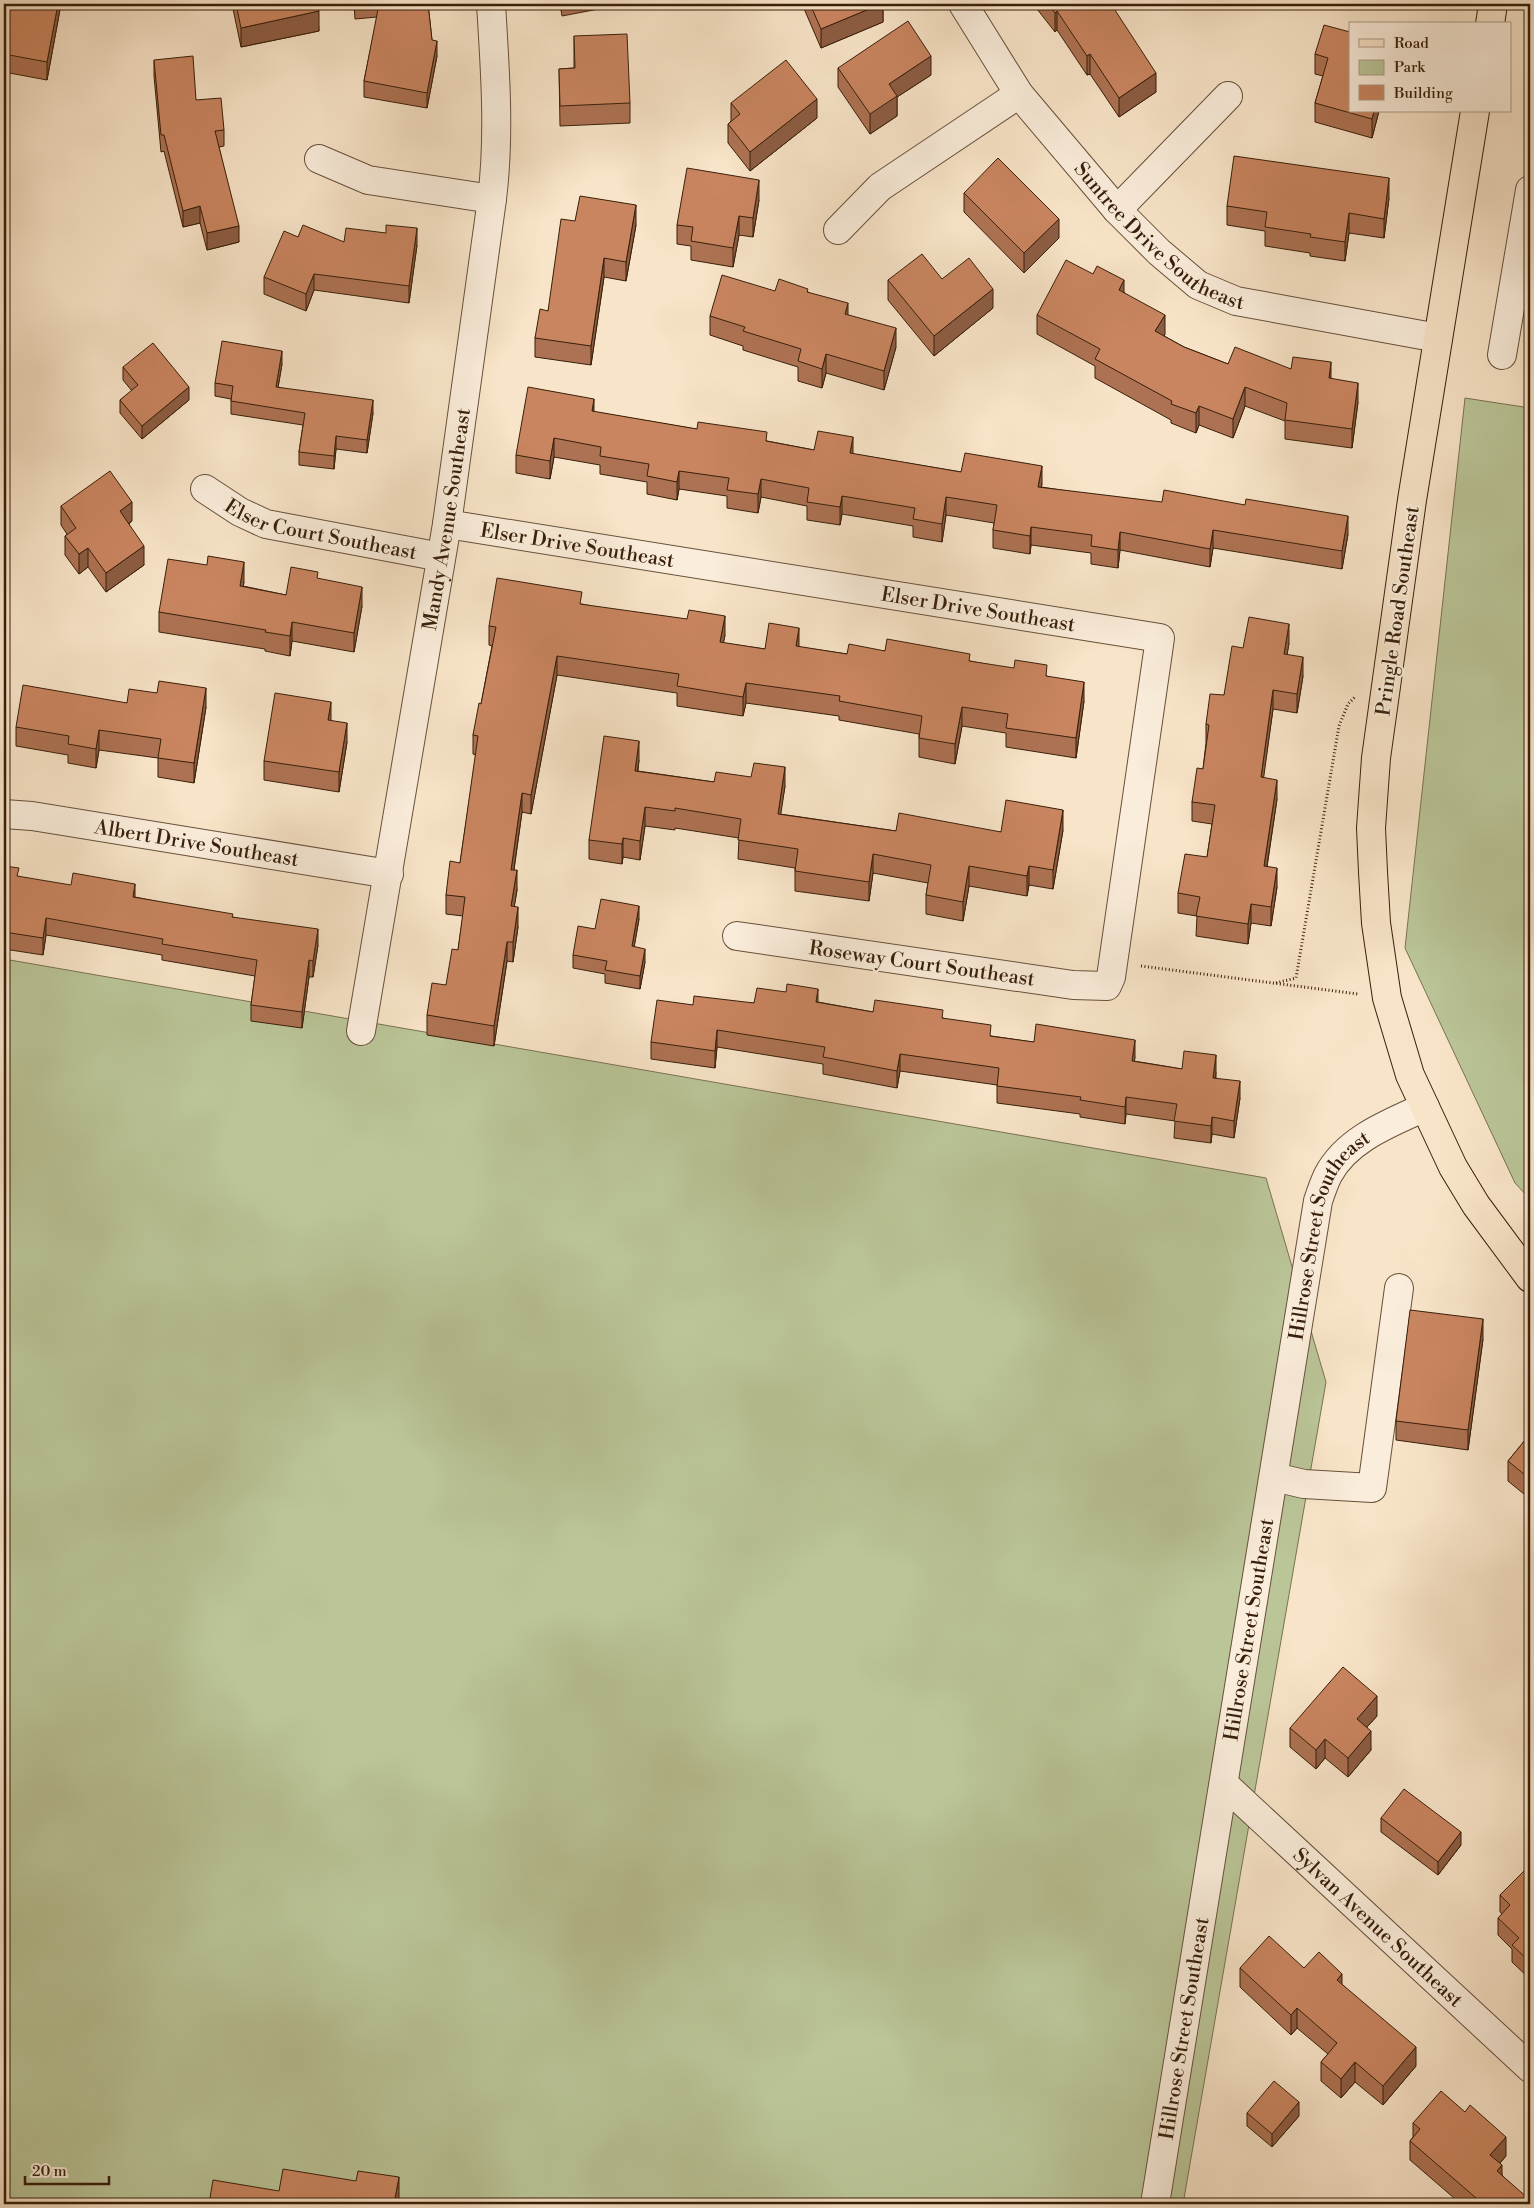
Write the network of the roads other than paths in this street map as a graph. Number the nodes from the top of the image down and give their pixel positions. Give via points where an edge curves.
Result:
1 (491, 4) edge
2 (963, 4) edge
3 (1493, 4) edge
4 (1490, 22) edge
5 (1019, 94) junction
6 (1228, 96) dead end
7 (1475, 112) edge
8 (319, 159) dead end
9 (1530, 190) edge
10 (492, 199) junction
11 (1117, 210) junction
12 (838, 230) dead end
13 (1438, 338) junction
14 (1502, 355) dead end
15 (205, 489) dead end
16 (448, 524) junction
17 (441, 557) junction
18 (4, 814) edge
19 (389, 874) junction
20 (737, 936) dead end
21 (1110, 974) joint
22 (361, 1031) dead end
23 (1425, 1107) junction
24 (1530, 1278) edge
25 (1399, 1288) dead end
26 (1274, 1477) junction
27 (1225, 1785) junction
28 (1530, 2068) edge
29 (1155, 2204) edge

1 - 10 street, Mandy Avenue Southeast via 497,161
2 - 5 street, Suntree Drive Southeast
3 - 4 main road
5 - 11 street, Suntree Drive Southeast
5 - 12 street via 880,187
6 - 11 street
7 - 13 main road, Pringle Road Southeast
8 - 10 street via 368,180
9 - 14 street
10 - 16 street, Mandy Avenue Southeast
11 - 13 street, Suntree Drive Southeast via 1198,285 1236,301
13 - 23 main road, Pringle Road Southeast via 1376,758 1371,828 1376,923 1387,998 1410,1075
15 - 17 street, Elser Court Southeast via 240,512 266,524
16 - 17 street, Mandy Avenue Southeast
16 - 21 street, Elser Drive Southeast via 1160,638
17 - 19 street, Mandy Avenue Southeast
18 - 19 street, Albert Drive Southeast
19 - 22 street, Mandy Avenue Southeast
20 - 21 street, Roseway Court Southeast via 1072,985
23 - 24 main road, Pringle Road Southeast via 1453,1167 1491,1227
23 - 26 street, Hillrose Street Southeast via 1355,1144 1328,1175 1318,1201
25 - 26 street via 1372,1488 1304,1484
26 - 27 street, Hillrose Street Southeast
27 - 28 street, Sylvan Avenue Southeast
27 - 29 street, Hillrose Street Southeast

